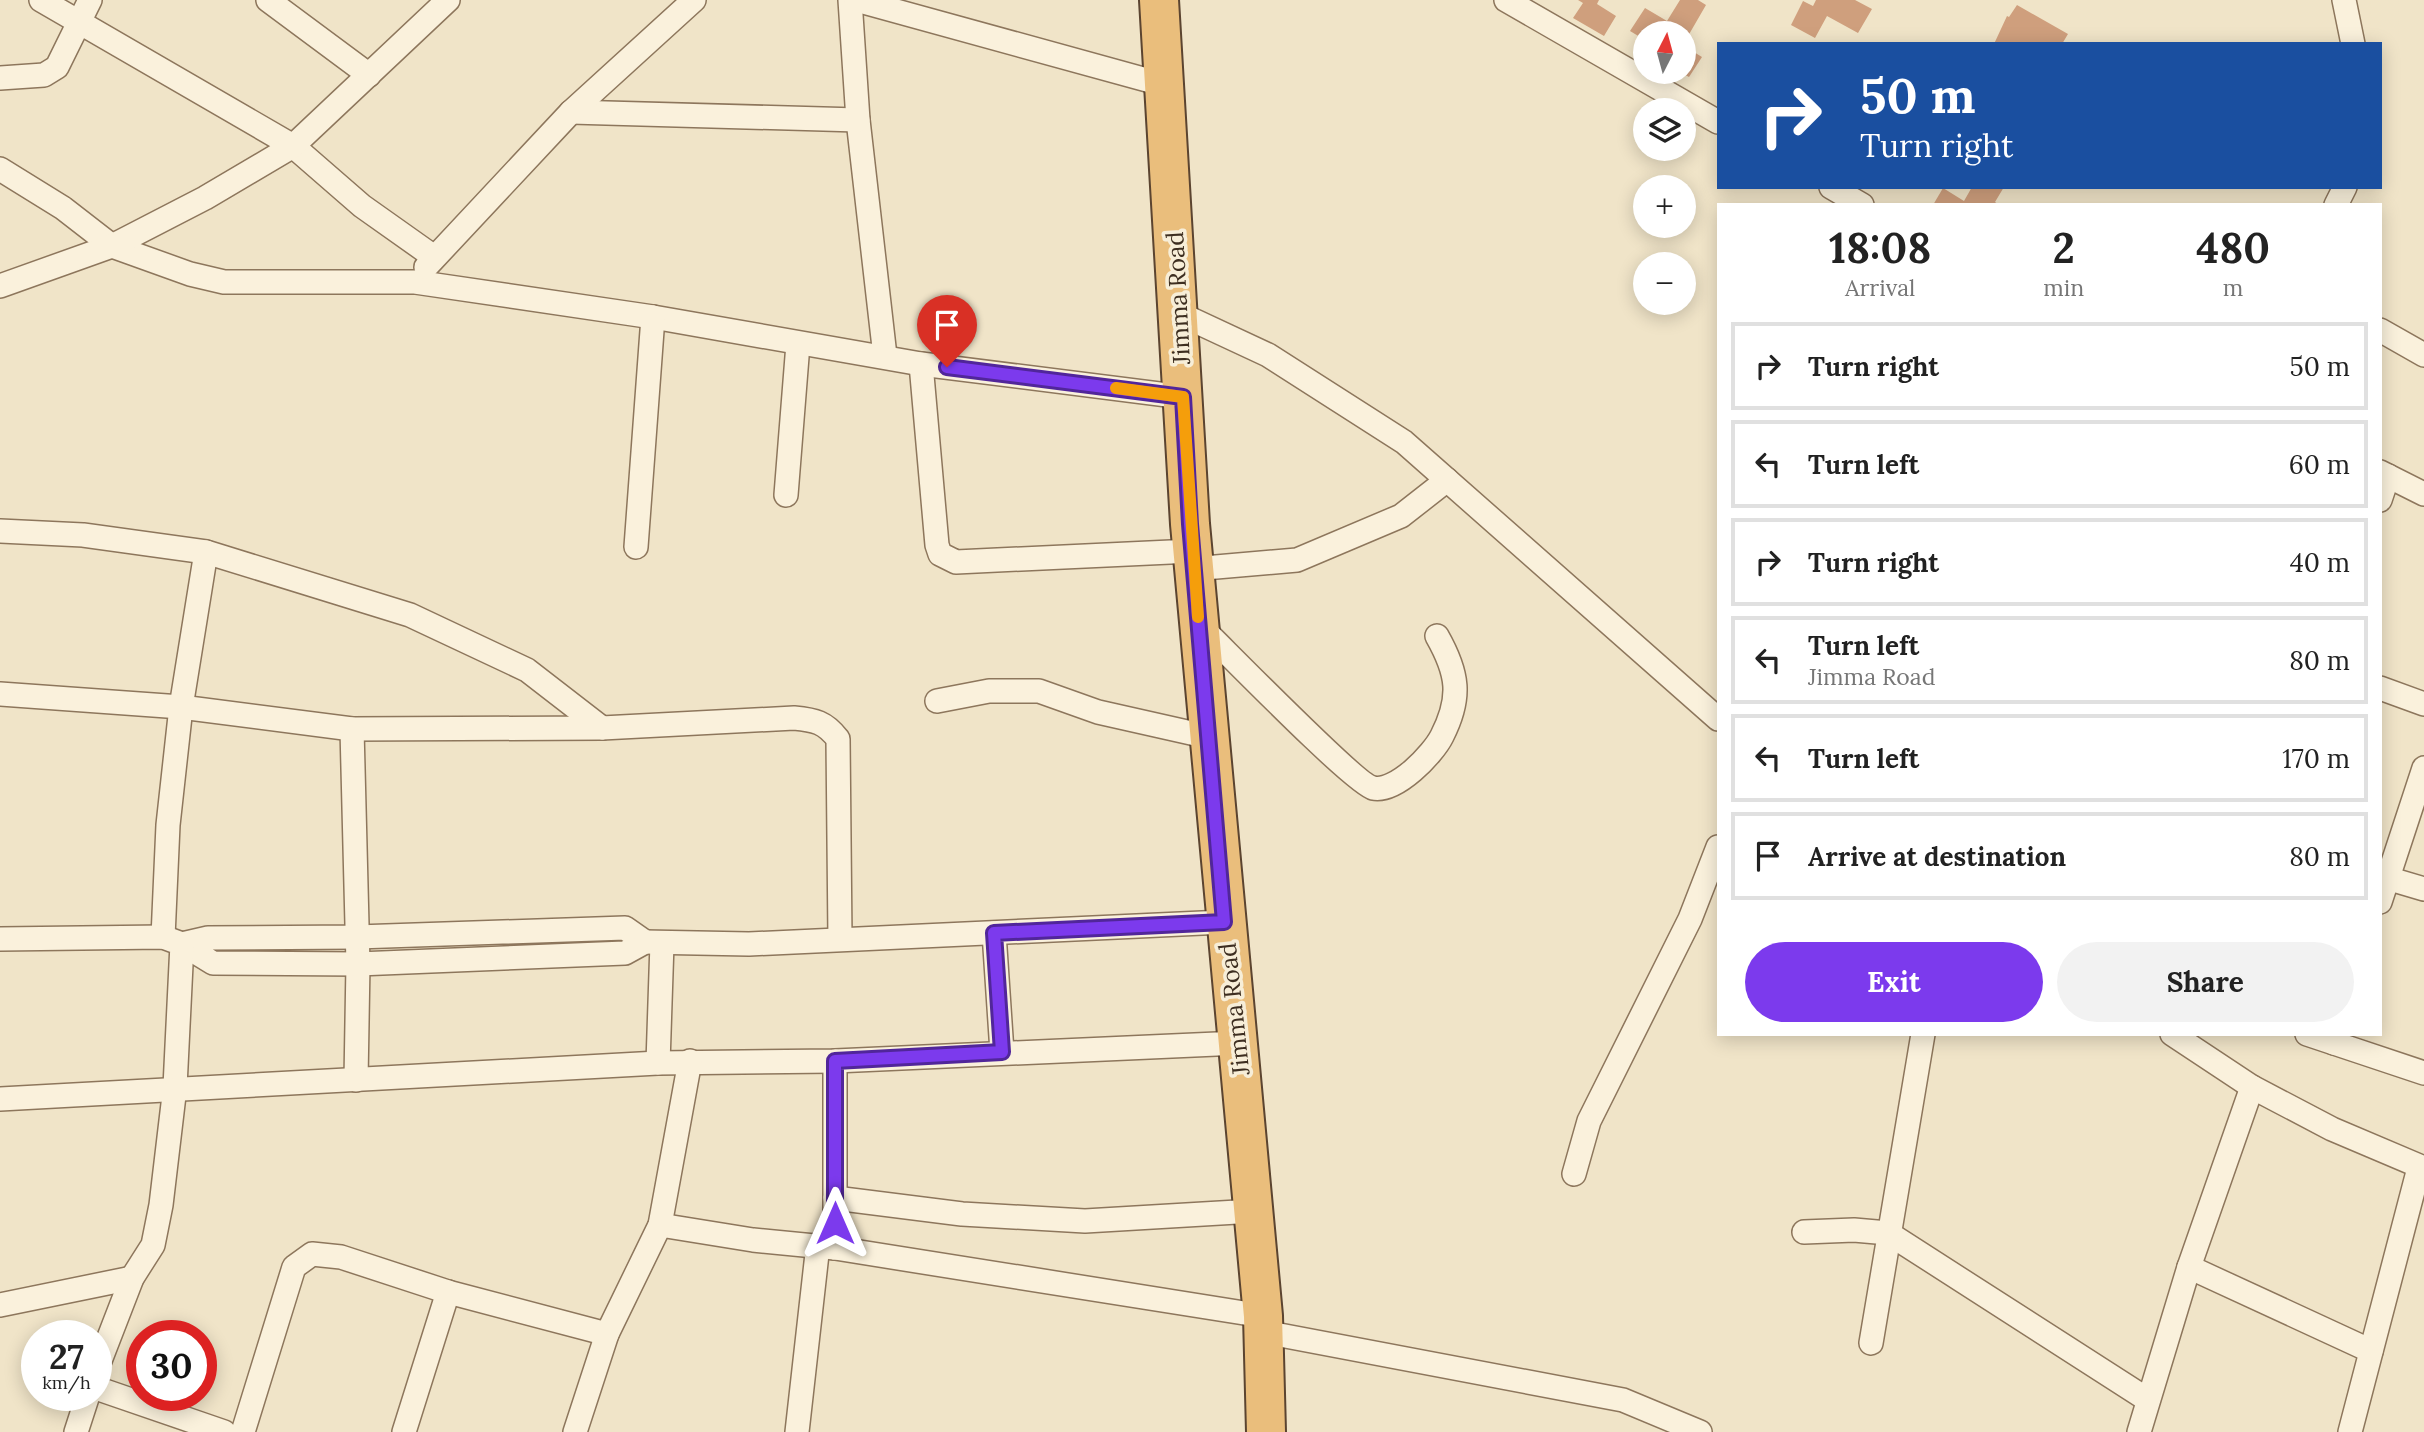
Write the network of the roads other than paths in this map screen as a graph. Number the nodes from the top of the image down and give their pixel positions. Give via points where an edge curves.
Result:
1 (41, 0) edge
2 (90, 0) edge
3 (268, 0) edge
4 (448, 0) edge
5 (694, 0) edge
6 (850, 0) edge
7 (856, 0) edge
8 (1159, 0) edge
9 (1506, 0) edge
10 (2344, 0) edge
11 (80, 25) junction
12 (2353, 42) edge
13 (369, 75) junction
14 (0, 78) edge
15 (1165, 85) junction
16 (571, 112) junction
17 (858, 120) junction
18 (1717, 121) edge
19 (293, 146) junction
20 (0, 169) edge
21 (1834, 189) edge
22 (1859, 203) edge
23 (112, 246) junction
24 (434, 257) junction
25 (415, 282) junction
26 (0, 286) edge
27 (1180, 314) junction
28 (653, 317) junction
29 (2382, 331) edge
30 (799, 344) junction
31 (2424, 355) edge
32 (885, 356) junction
33 (921, 364) junction
34 (1183, 397) junction
35 (2384, 474) edge
36 (1447, 481) junction
37 (2424, 494) edge
38 (786, 495) dead end
39 (0, 531) edge
40 (636, 547) dead end
41 (206, 552) junction
42 (1193, 560) junction
43 (1199, 625) junction
44 (1437, 636) dead end
45 (2382, 689) edge
46 (0, 694) edge
47 (937, 701) dead end
48 (2424, 704) edge
49 (181, 707) junction
50 (1717, 718) edge
51 (602, 728) junction
52 (352, 729) junction
53 (1209, 737) junction
54 (2424, 768) edge
55 (1717, 851) edge
56 (2384, 877) edge
57 (2424, 890) edge
58 (1224, 922) junction
59 (994, 933) junction
60 (357, 937) junction
61 (0, 939) edge
62 (840, 939) junction
63 (172, 940) junction
64 (654, 943) junction
65 (358, 964) junction
66 (1923, 1036) edge
67 (2175, 1036) edge
68 (2318, 1036) edge
69 (2335, 1039) edge
70 (1239, 1043) junction
71 (1002, 1052) junction
72 (835, 1061) junction
73 (690, 1062) junction
74 (658, 1063) junction
75 (2424, 1073) edge
76 (356, 1080) junction
77 (174, 1087) junction
78 (2252, 1087) junction
79 (0, 1100) edge
80 (2421, 1168) edge
81 (1574, 1174) dead end
82 (835, 1198) junction
83 (1254, 1211) junction
84 (660, 1225) junction
85 (1804, 1232) dead end
86 (1888, 1233) junction
87 (826, 1246) junction
88 (2189, 1267) junction
89 (132, 1278) junction
90 (448, 1292) junction
91 (0, 1304) edge
92 (1263, 1324) junction
93 (112, 1330) edge
94 (607, 1334) junction
95 (1871, 1343) dead end
96 (2371, 1351) junction
97 (112, 1394) edge
98 (2148, 1400) junction
99 (83, 1411) edge
100 (76, 1432) edge
101 (224, 1432) edge
102 (243, 1432) edge
103 (404, 1432) edge
104 (575, 1432) edge
105 (797, 1432) edge
106 (1266, 1432) edge
107 (1700, 1432) edge
108 (2139, 1432) edge
109 (2350, 1432) edge

1 - 11 street
2 - 11 street
3 - 13 street
4 - 13 street
5 - 16 street
6 - 17 street
7 - 15 street
8 - 15 highway, Jimma Road
9 - 18 street
10 - 12 street
11 - 14 street via 57,67 44,75
11 - 19 street
13 - 19 street
15 - 27 highway, Jimma Road
16 - 17 street
16 - 24 street
17 - 32 street
19 - 23 street
19 - 24 street via 362,206
20 - 23 street via 63,208
21 - 22 street
23 - 25 street via 224,282
23 - 26 street
24 - 25 street
25 - 28 street
27 - 34 highway, Jimma Road
27 - 36 street via 1268,355 1404,442
28 - 30 street
28 - 40 street
29 - 31 street
30 - 32 street
30 - 38 street
32 - 33 street
33 - 34 street
33 - 42 street via 937,545 946,559
34 - 42 highway, Jimma Road
35 - 37 street
36 - 42 street via 1401,516 1297,560 1284,564
36 - 50 street
39 - 41 street via 83,535
41 - 49 street
41 - 51 street via 410,615 527,670
42 - 43 highway, Jimma Road
43 - 44 street via 1336,758 1370,787 1378,788 1431,756 1453,712 1456,679
43 - 53 highway, Jimma Road
45 - 48 street
46 - 49 street
47 - 53 street via 989,691 1039,691 1098,712
49 - 52 street
49 - 63 street via 168,825
51 - 52 street
51 - 62 street via 794,718 829,727 838,739
52 - 60 street
53 - 58 highway, Jimma Road
54 - 56 street
55 - 81 street via 1690,919 1589,1121
56 - 57 street
58 - 59 street
58 - 70 highway, Jimma Road
59 - 62 street
59 - 71 street
60 - 63 street
60 - 64 street via 625,928
60 - 65 street
61 - 63 street
62 - 64 street
63 - 65 street via 213,963
63 - 77 street
64 - 65 street via 625,953
64 - 74 street
65 - 76 street
66 - 86 street
67 - 78 street
68 - 69 street
69 - 75 street
70 - 71 street
70 - 83 highway, Jimma Road
71 - 72 street
72 - 73 street
72 - 82 street
73 - 74 street
73 - 84 street
74 - 76 street
76 - 77 street
77 - 79 street
77 - 89 street via 162,1205 153,1245
78 - 80 street
78 - 88 street
80 - 96 street
82 - 83 street via 962,1214 1085,1222
82 - 87 street
83 - 92 highway, Jimma Road
84 - 87 street
84 - 94 street
85 - 86 street
86 - 95 street
86 - 98 street
87 - 92 street
87 - 105 street
88 - 96 street
88 - 98 street
89 - 91 street
89 - 93 street
90 - 94 street
90 - 102 street via 341,1257 312,1254 294,1267
90 - 103 street
92 - 106 highway, Jimma Road
92 - 107 street via 1623,1401
94 - 104 street
96 - 109 street
97 - 101 street
98 - 108 street
99 - 100 street

